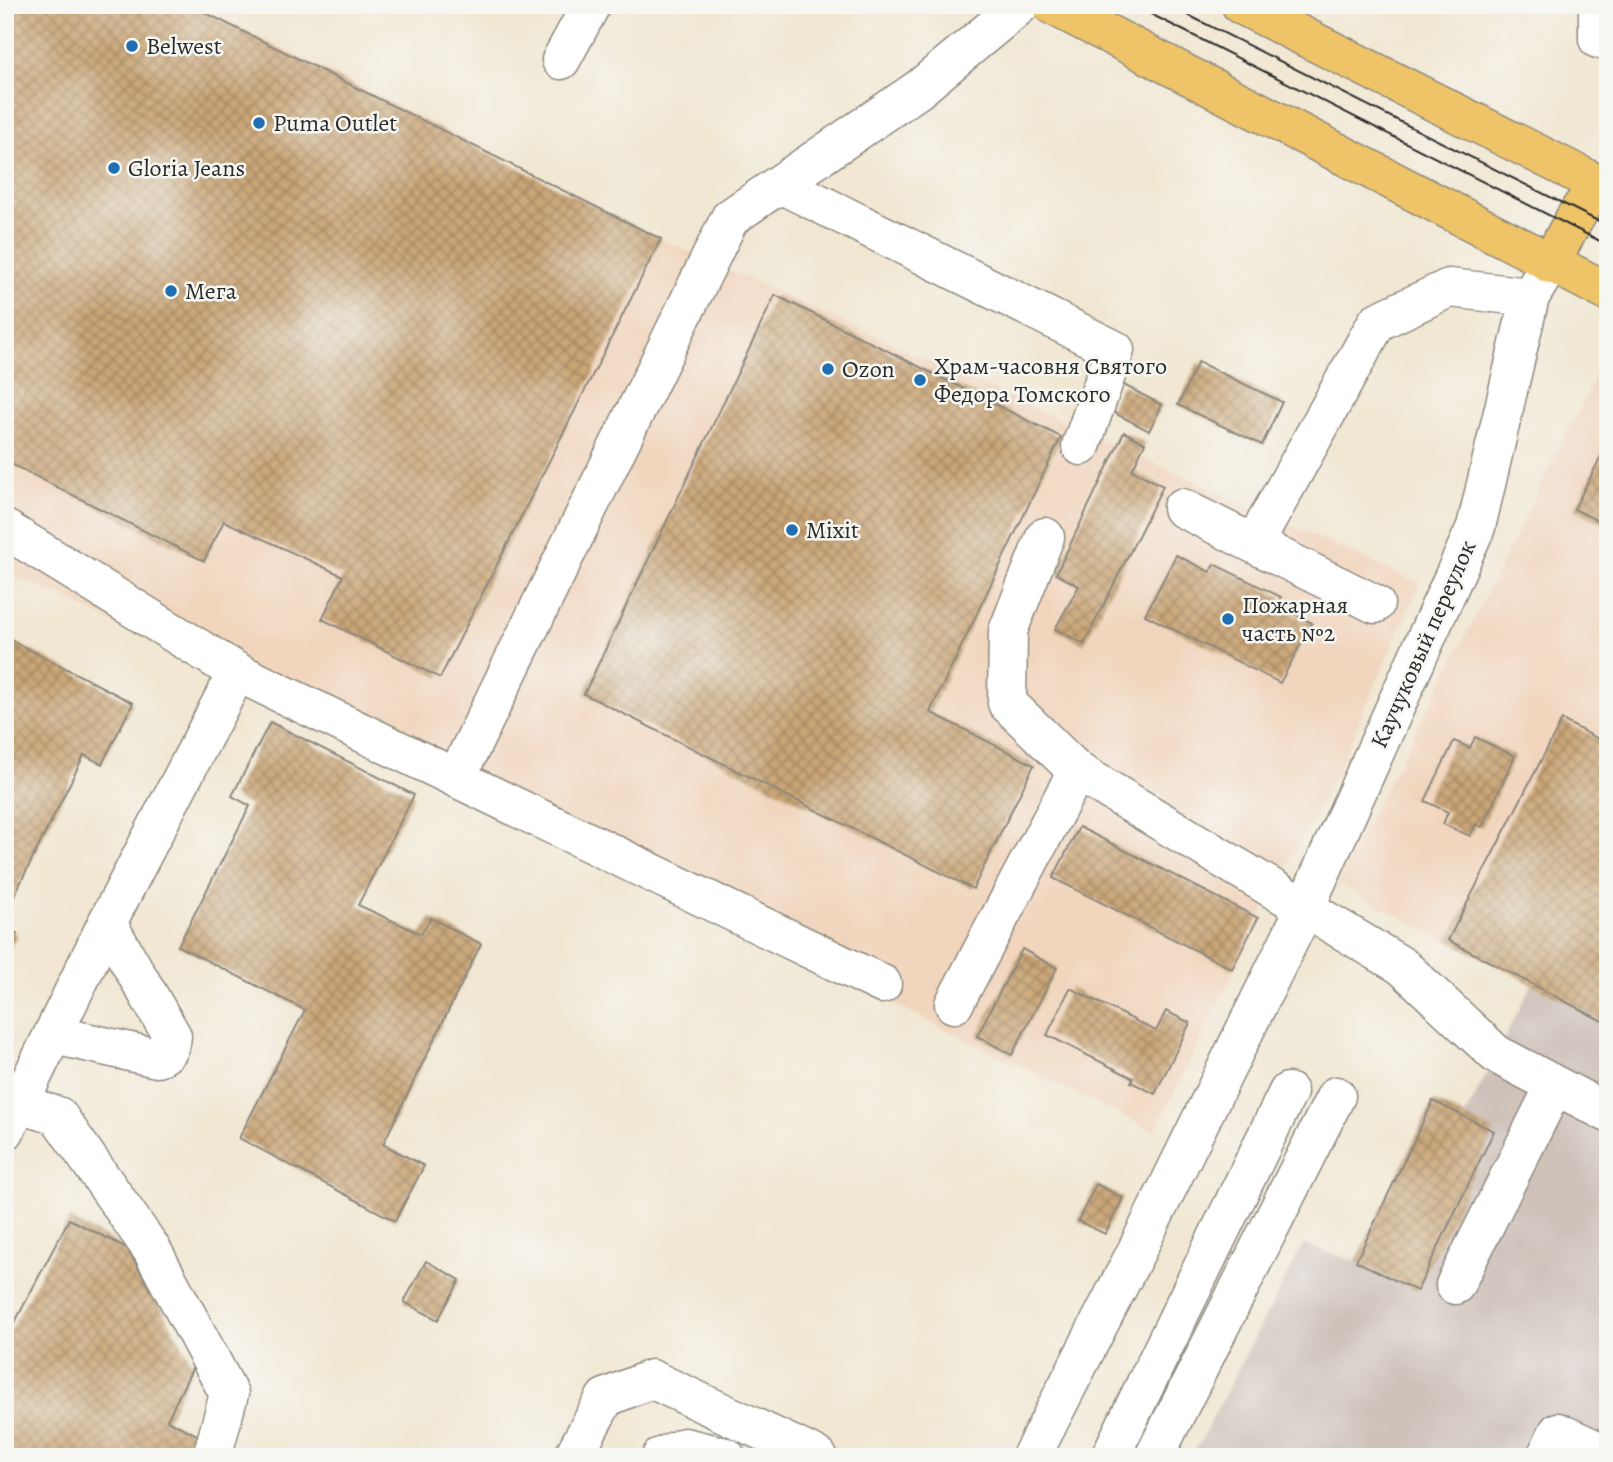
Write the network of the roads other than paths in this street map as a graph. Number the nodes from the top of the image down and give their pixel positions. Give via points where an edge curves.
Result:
1 (591, 5) edge
2 (1020, 5) edge
3 (1052, 5) edge
4 (1241, 5) edge
5 (561, 60) dead end
6 (780, 184) junction
7 (1605, 186) edge
8 (1550, 264) junction
9 (1608, 292) edge
10 (1530, 297) junction
11 (1081, 446) dead end
12 (1182, 508) dead end
13 (1045, 537) dead end
14 (9, 539) edge
15 (1254, 544) junction
16 (1375, 604) dead end
17 (237, 672) junction
18 (1077, 771) junction
19 (456, 778) junction
20 (1305, 908) junction
21 (107, 923) junction
22 (882, 984) dead end
23 (954, 1004) dead end
24 (54, 1035) junction
25 (1554, 1087) junction
26 (1288, 1091) dead end
27 (1336, 1097) dead end
28 (10, 1111) edge
29 (1608, 1113) edge
30 (1455, 1285) dead end
31 (1608, 1455) edge
32 (212, 1457) edge
33 (573, 1457) edge
34 (660, 1457) edge
35 (726, 1457) edge
36 (818, 1457) edge
37 (1031, 1457) edge
38 (1111, 1457) edge
39 (1154, 1457) edge
40 (1546, 1457) edge

1 - 5 lane
2 - 6 lane via 919,89
3 - 8 main road
4 - 7 main road
6 - 11 lane via 1115,351
6 - 19 lane via 730,218
7 - 8 main road via 1579,212
8 - 9 main road
8 - 10 lane, Каучуковый переулок
10 - 15 lane via 1449,288 1377,322
10 - 20 lane, Каучуковый переулок via 1476,527
12 - 15 lane
13 - 18 lane via 1008,631 1007,703
14 - 17 lane
15 - 16 lane
17 - 19 lane
17 - 21 lane
18 - 20 lane
18 - 23 lane
19 - 22 lane
20 - 25 lane via 1402,965 1496,1054
20 - 37 lane, Каучуковый переулок
21 - 24 lane
21 - 24 lane via 172,1036 172,1046 157,1058
24 - 28 lane
25 - 29 lane
25 - 30 lane
26 - 38 lane
27 - 39 lane
28 - 32 lane via 58,1116 158,1262 229,1394
31 - 40 lane via 1558,1432
33 - 36 lane via 605,1398 651,1379
34 - 35 lane via 684,1447

